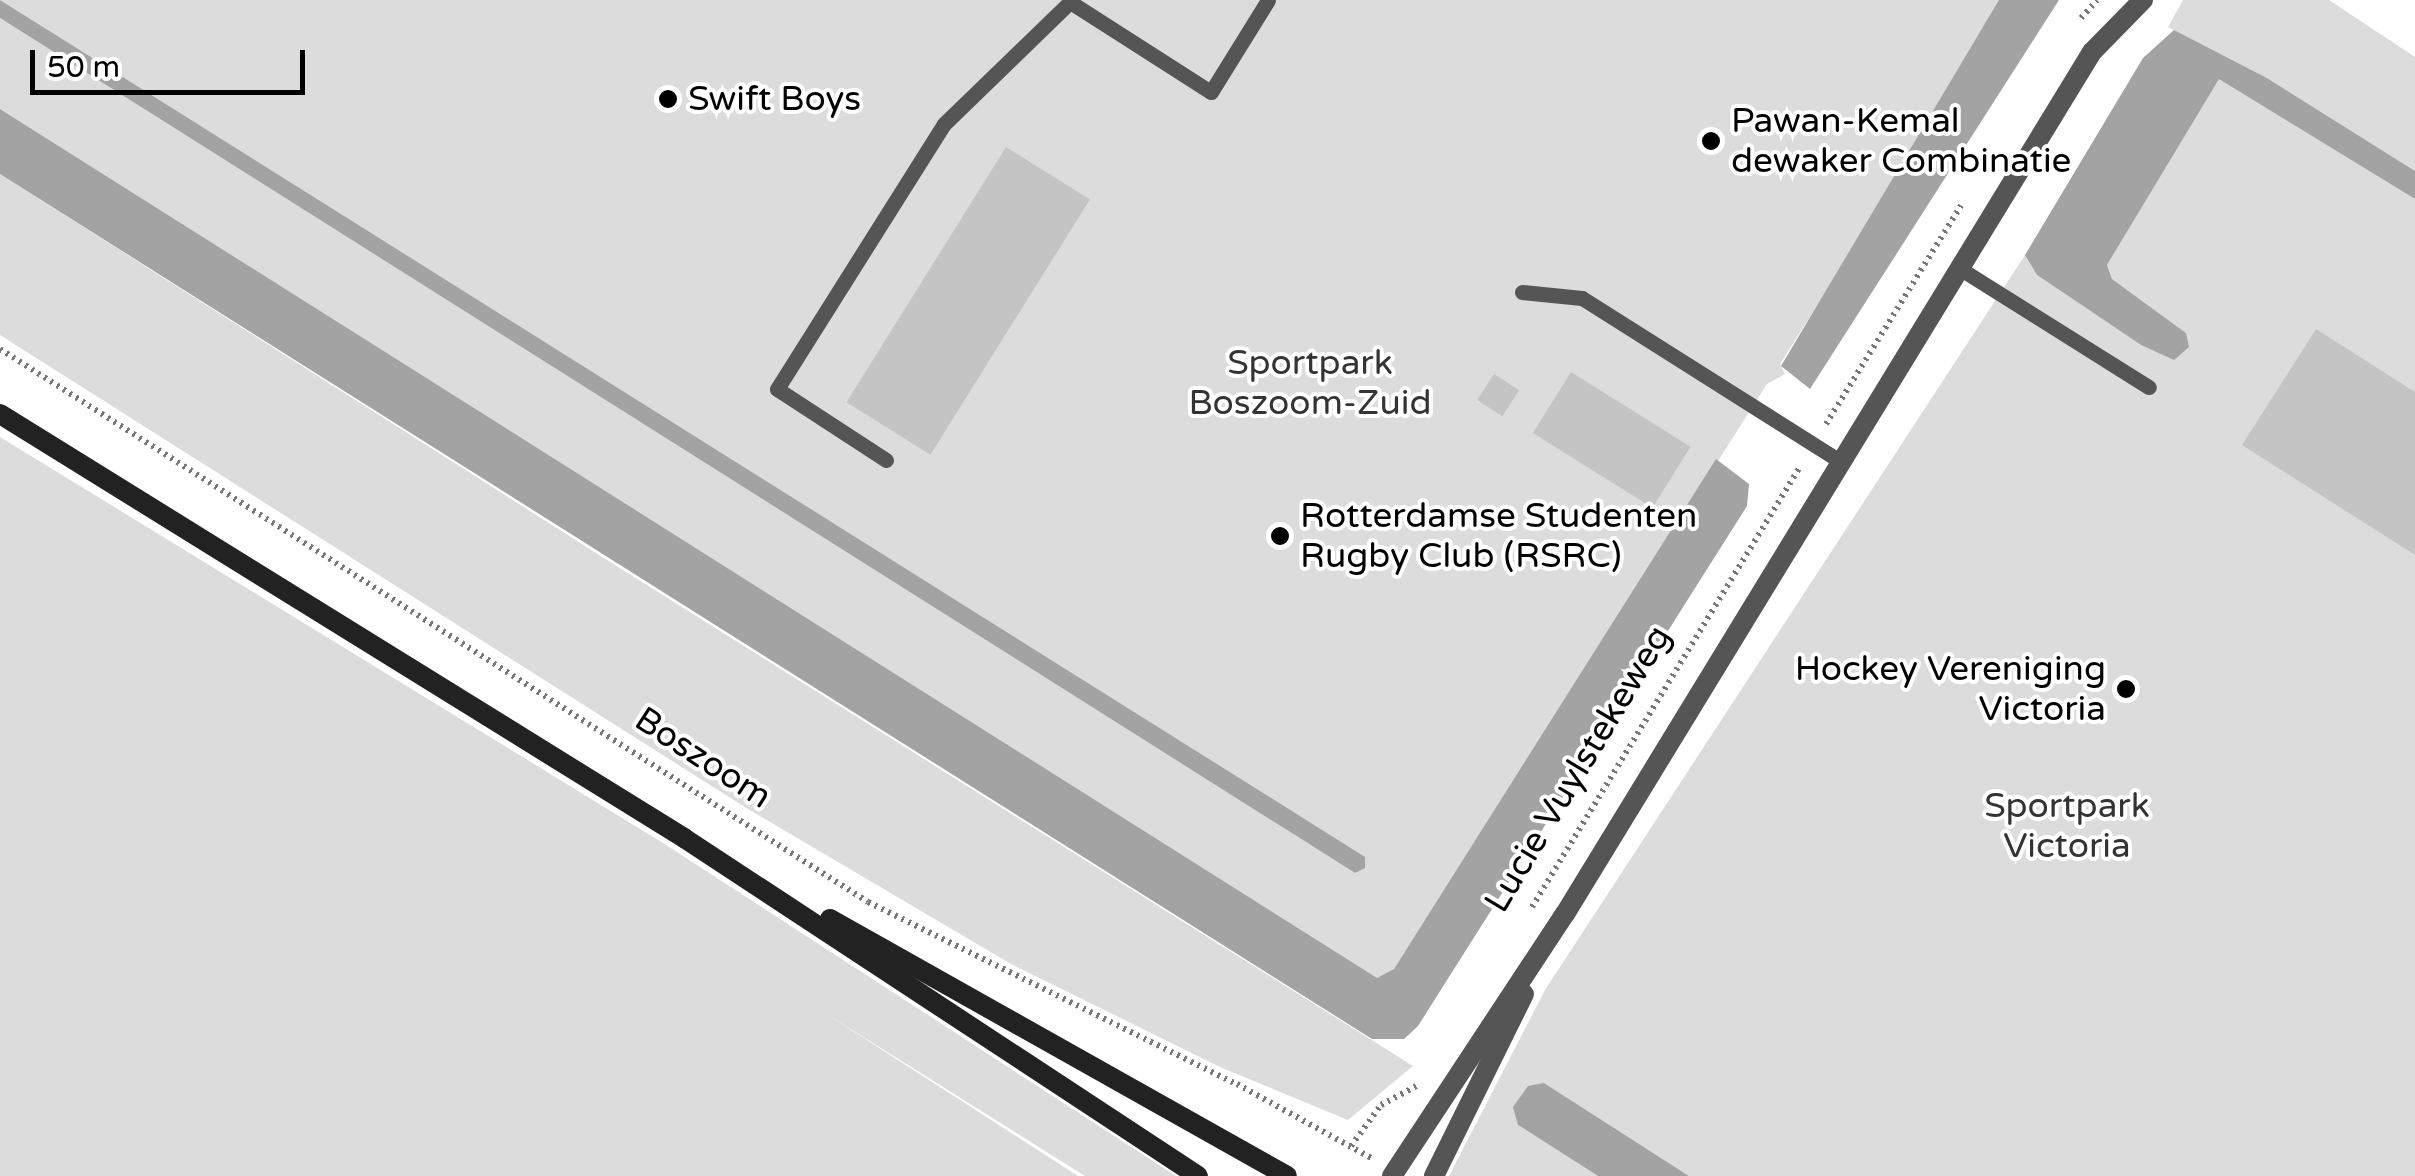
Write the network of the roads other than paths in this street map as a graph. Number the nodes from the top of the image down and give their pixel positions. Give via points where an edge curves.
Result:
1 (1268, 0) edge
2 (2143, 0) edge
3 (1959, 268) junction
4 (1522, 292) dead end
5 (2149, 387) dead end
6 (0, 414) edge
7 (886, 460) dead end
8 (1840, 460) junction
9 (684, 838) junction
10 (1565, 914) junction
11 (1393, 1175) edge
12 (1198, 1176) edge
13 (1288, 1176) edge
14 (1434, 1176) edge

1 - 7 lane via 1211,92 1070,2 944,124 777,388
2 - 3 street, Lucie Vuylstekeweg via 2092,52
3 - 5 lane
3 - 8 street, Lucie Vuylstekeweg
4 - 8 lane via 1582,298
6 - 9 main road
8 - 10 street, Lucie Vuylstekeweg
9 - 12 main road
9 - 13 main road
10 - 11 street, Lucie Vuylstekeweg
10 - 14 street, Lucie Vuylstekeweg

